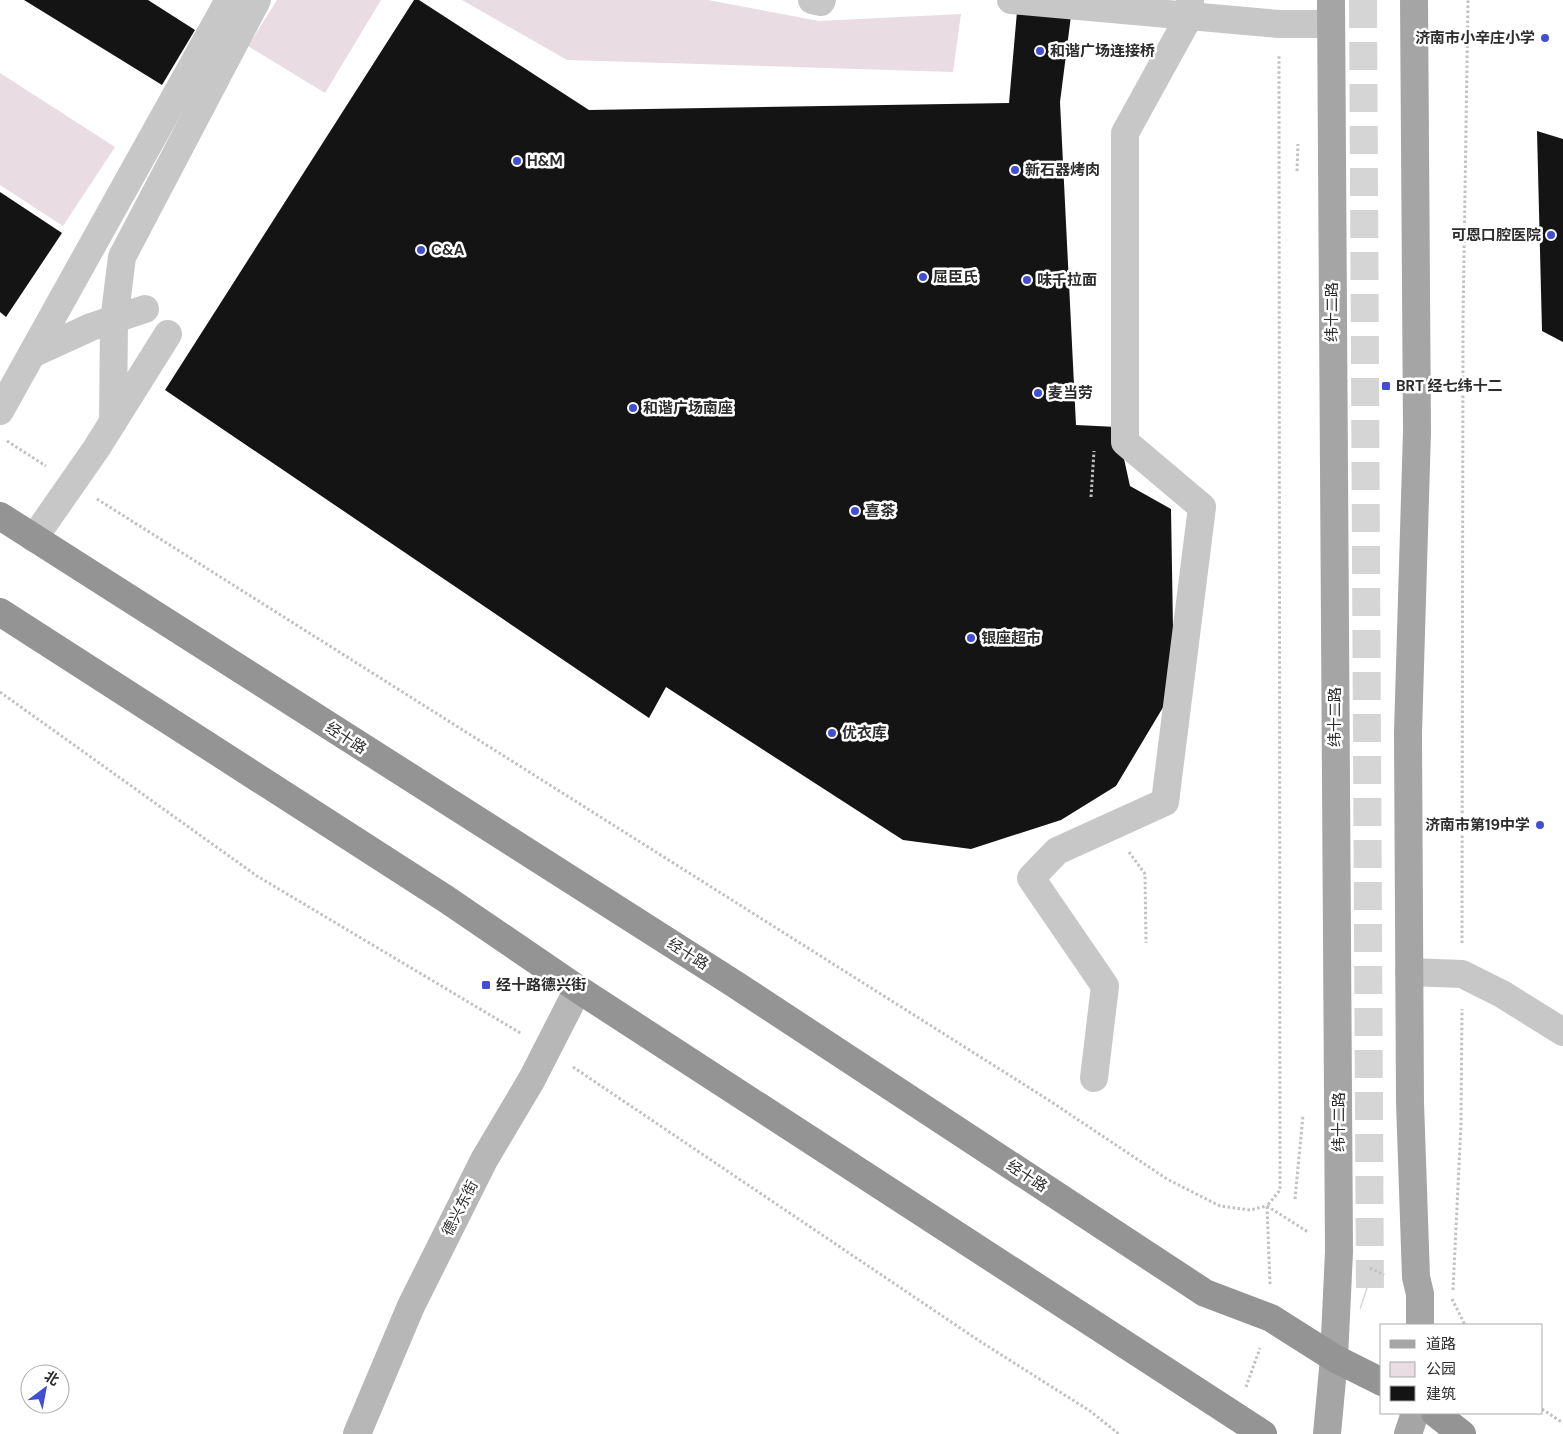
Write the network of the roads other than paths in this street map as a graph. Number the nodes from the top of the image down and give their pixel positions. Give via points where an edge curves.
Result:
1 (230, 0) edge
2 (257, 0) edge
3 (812, 0) edge
4 (822, 0) edge
5 (1011, 0) edge
6 (1414, 0) edge
7 (1190, 8) edge
8 (1331, 12) edge
9 (145, 309) dead end
10 (114, 321) junction
11 (168, 334) dead end
12 (32, 354) junction
13 (0, 411) edge
14 (113, 422) junction
15 (0, 516) edge
16 (34, 538) junction
17 (0, 612) edge
18 (1409, 972) junction
19 (578, 989) junction
20 (1563, 1032) edge
21 (1094, 1078) dead end
22 (1420, 1324) edge
23 (1334, 1358) junction
24 (1380, 1381) edge
25 (1415, 1414) edge
26 (1436, 1414) edge
27 (357, 1434) edge
28 (1263, 1434) edge
29 (1327, 1434) edge
30 (1408, 1434) edge
31 (1462, 1434) edge

1 - 12 street
2 - 10 street via 122,257
3 - 4 street
5 - 7 street
6 - 18 main road via 1418,431 1408,733
7 - 8 street via 1279,24
7 - 21 street via 1125,133 1125,442 1202,507 1165,802 1058,851 1031,878 1106,986
8 - 23 main road, 纬十二路 via 1339,1252
9 - 10 street
10 - 12 street via 91,327
10 - 14 street
11 - 14 street
12 - 13 street
14 - 16 street
15 - 16 highway, 经十路
16 - 23 highway, 经十路 via 733,982 1204,1293 1272,1318
17 - 19 highway via 446,899
18 - 20 street via 1462,974 1502,994
18 - 22 main road via 1410,1112
19 - 27 street, 德兴东街 via 532,1079 484,1160 411,1306
19 - 28 highway
23 - 24 highway, 经十路
23 - 29 main road, 纬十二路
25 - 30 main road
26 - 31 highway

